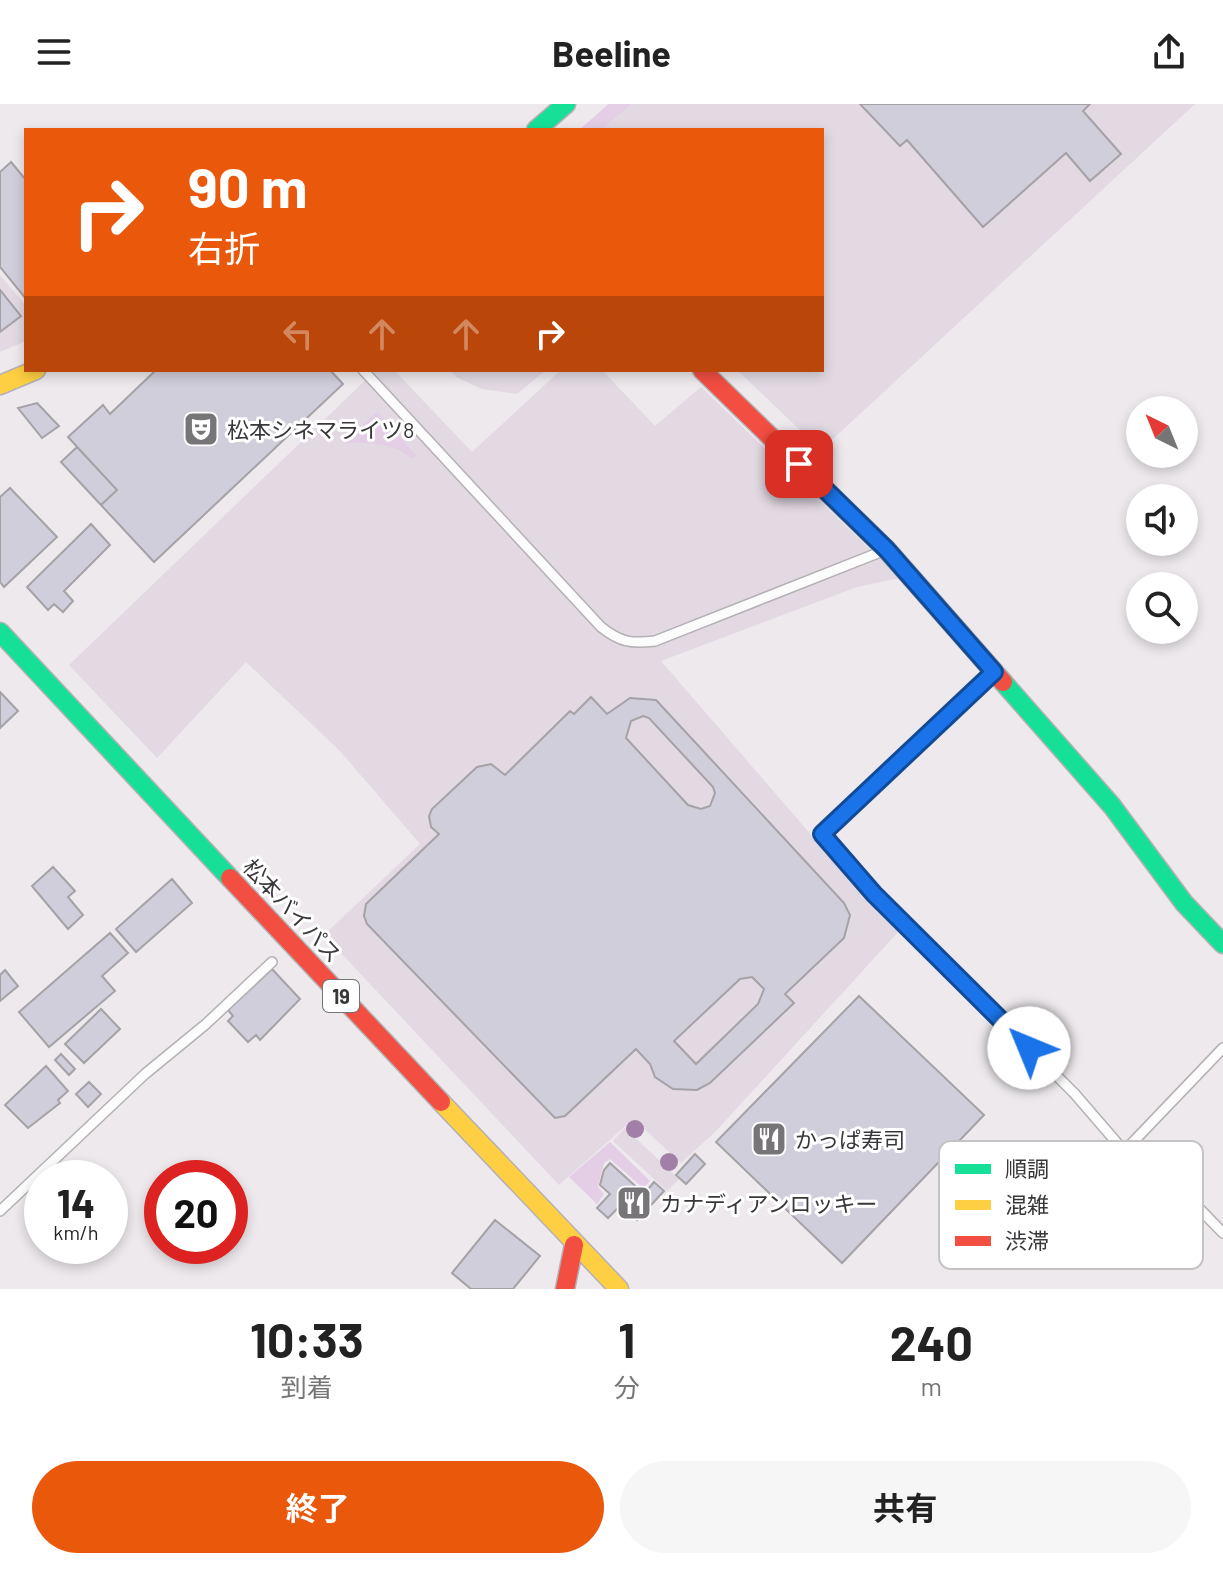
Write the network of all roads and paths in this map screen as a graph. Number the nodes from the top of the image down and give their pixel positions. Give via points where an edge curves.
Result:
1 (566, 104) edge
2 (538, 128) edge
3 (31, 372) edge
4 (365, 372) edge
5 (704, 372) edge
6 (0, 385) edge
7 (887, 550) junction
8 (0, 632) edge
9 (994, 672) junction
10 (1223, 944) edge
11 (272, 962) dead end
12 (1223, 1048) edge
13 (1115, 1141) edge
14 (1134, 1141) edge
15 (0, 1211) edge
16 (1203, 1212) edge
17 (1223, 1233) edge
18 (574, 1245) junction
19 (565, 1289) edge
20 (619, 1289) edge

1 - 2 main road
3 - 6 main road
4 - 7 lane via 617,639 632,644 655,641
5 - 7 main road
7 - 9 main road
8 - 18 main road, 松本バイパス / 19
9 - 10 main road
9 - 13 lane via 822,834
11 - 15 lane
12 - 14 lane
16 - 17 lane
18 - 19 main road
18 - 20 main road, 松本バイパス / 19

